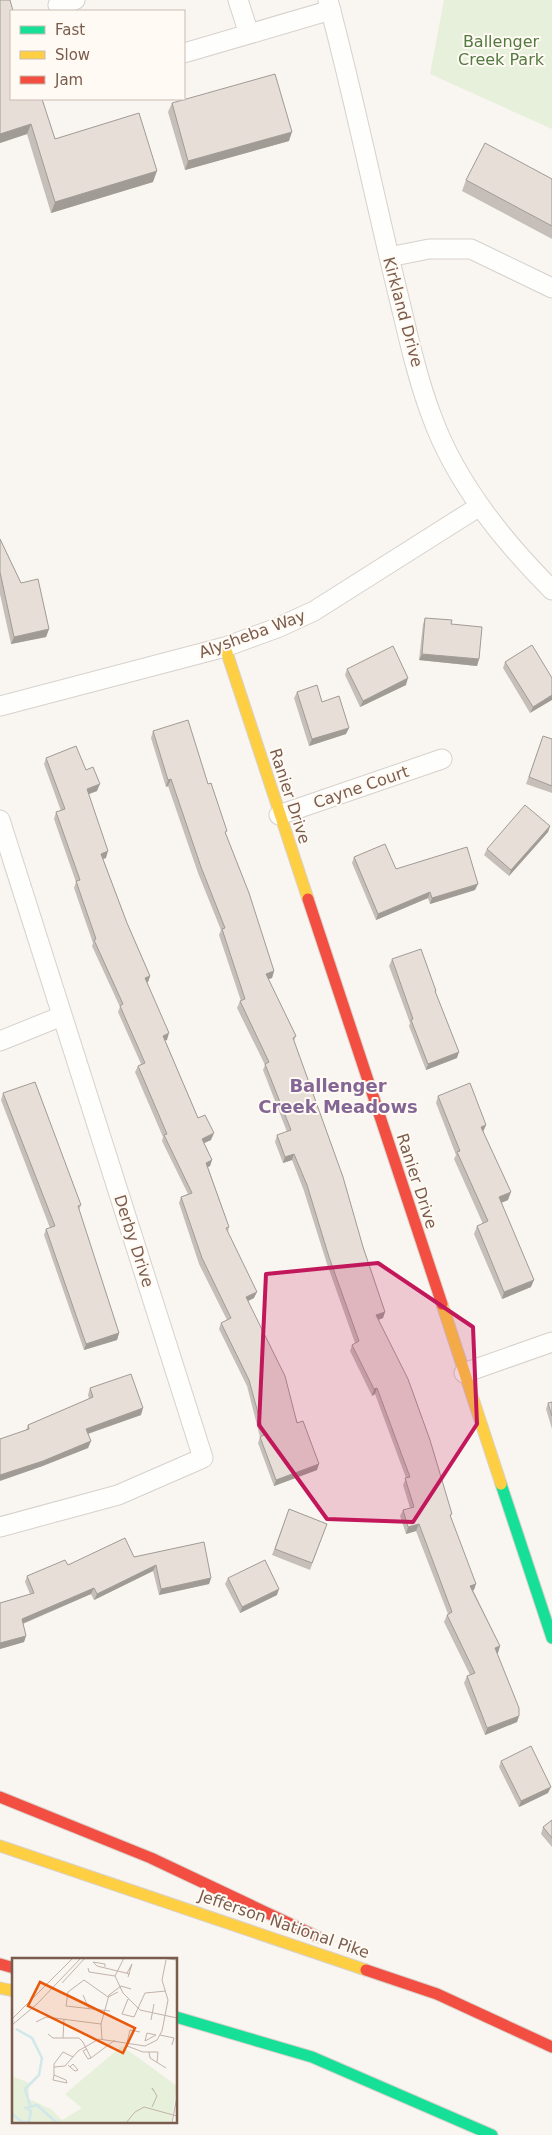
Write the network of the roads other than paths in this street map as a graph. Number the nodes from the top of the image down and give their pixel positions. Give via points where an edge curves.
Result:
1 (238, 0) edge
2 (330, 5) edge
3 (249, 34) junction
4 (185, 53) edge
5 (389, 257) junction
6 (552, 288) edge
7 (480, 506) junction
8 (552, 590) edge
9 (225, 647) junction
10 (0, 706) edge
11 (442, 759) dead end
12 (279, 815) junction
13 (0, 820) edge
14 (62, 1016) junction
15 (0, 1041) edge
16 (552, 1342) edge
17 (464, 1373) junction
18 (0, 1527) edge
19 (552, 1638) edge
20 (0, 1798) edge
21 (0, 1846) edge
22 (330, 1943) dead end
23 (348, 1951) dead end
24 (437, 1994) junction
25 (178, 2018) edge
26 (178, 2027) edge
27 (552, 2047) edge
28 (312, 2057) junction
29 (492, 2135) edge

1 - 3 street
2 - 3 street
2 - 5 street, Kirkland Drive
3 - 4 street
5 - 6 street via 429,250 471,248
5 - 7 street, Kirkland Drive via 432,418
7 - 8 street, Kirkland Drive via 522,560
7 - 9 street, Alysheba Way via 314,611
9 - 10 street, Alysheba Way
9 - 12 main road, Ranier Drive
11 - 12 street, Cayne Court
12 - 17 main road, Ranier Drive
13 - 14 street, Derby Drive
14 - 15 street
14 - 18 street, Derby Drive via 203,1458 118,1495
16 - 17 street
17 - 19 main road, Ranier Drive
20 - 22 main road via 151,1858
21 - 24 main road, Jefferson National Pike
23 - 24 main road
24 - 27 main road, Jefferson National Pike
25 - 28 main road
26 - 28 main road
28 - 29 main road

